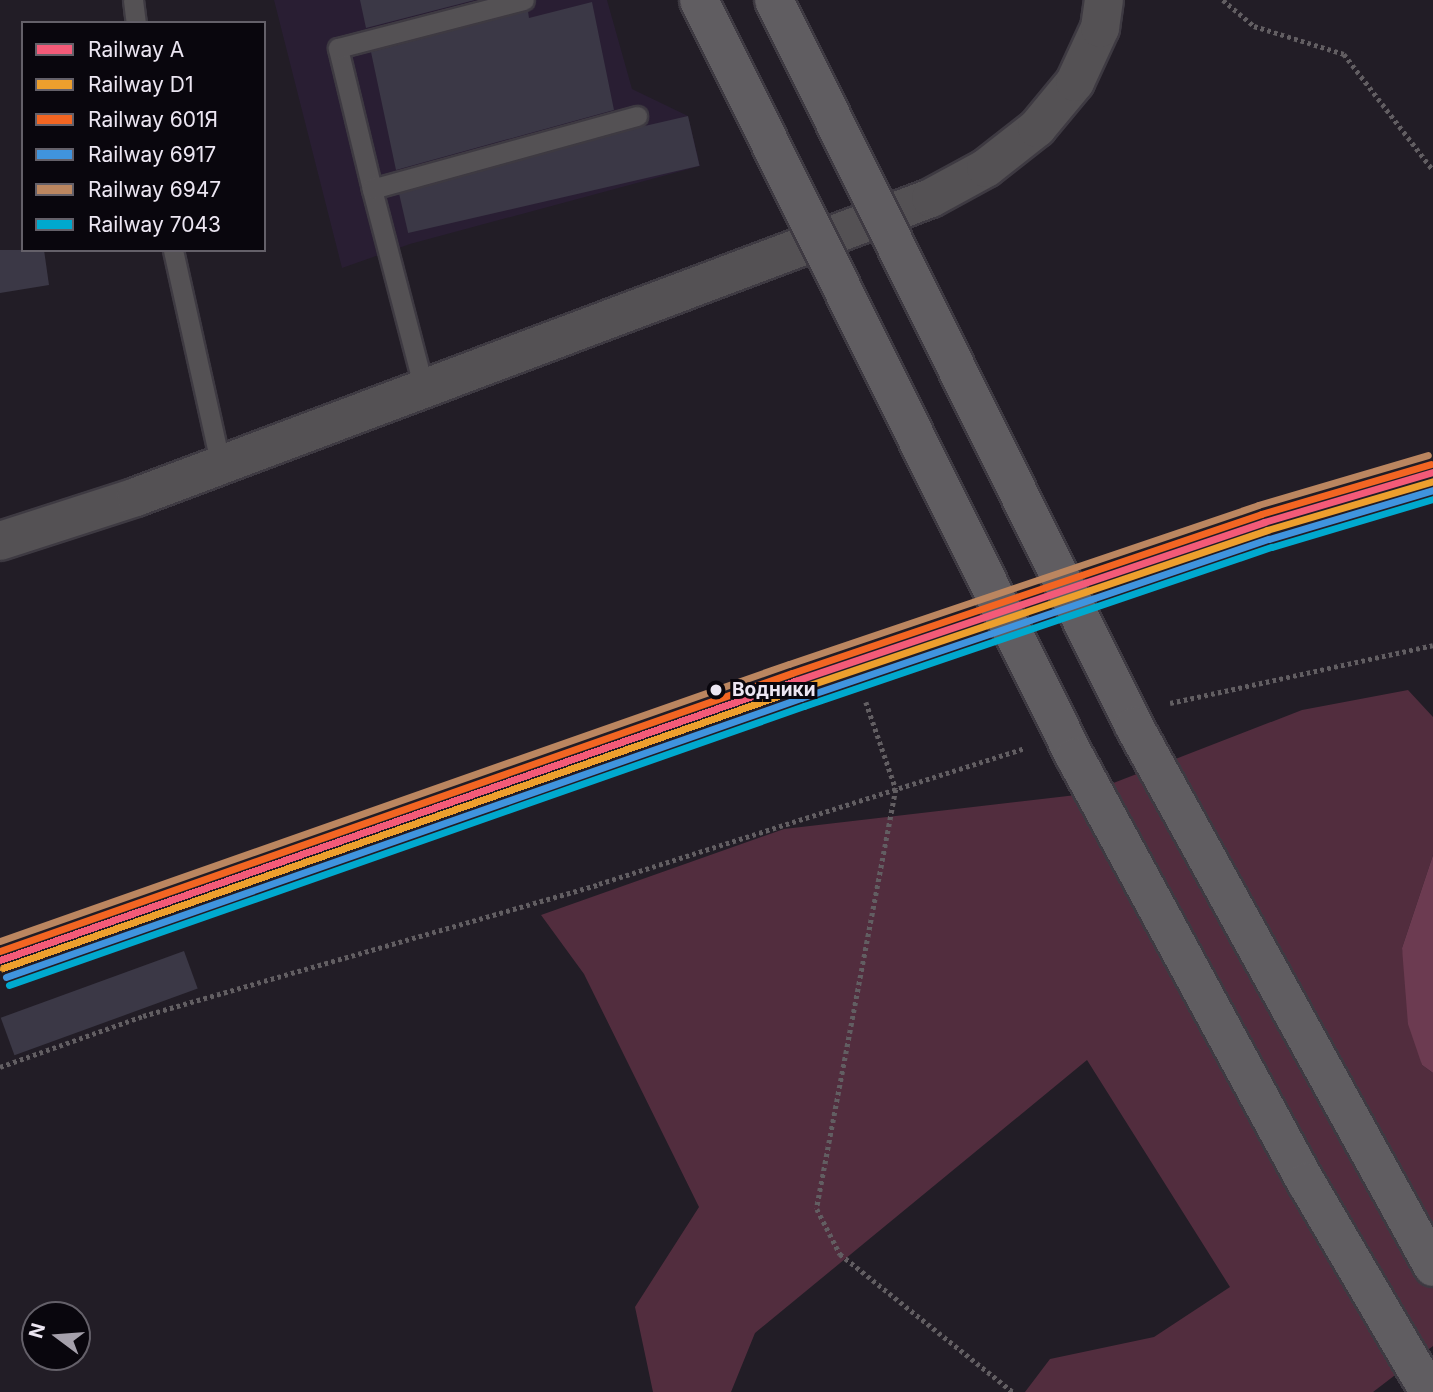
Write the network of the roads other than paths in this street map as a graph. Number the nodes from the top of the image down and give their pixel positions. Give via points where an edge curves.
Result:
1 (133, 0) edge
2 (524, 0) edge
3 (699, 0) edge
4 (774, 0) edge
5 (1104, 0) edge
6 (136, 21) edge
7 (637, 116) dead end
8 (372, 190) junction
9 (173, 252) edge
10 (425, 388) junction
11 (221, 466) junction
12 (0, 541) edge
13 (1433, 1267) edge
14 (1429, 1392) edge

1 - 6 lane
2 - 8 lane via 338,48
3 - 14 main road, bridge via 1075,757 1306,1182
4 - 13 main road, bridge via 1134,726
5 - 10 street via 1100,28 1075,82 1037,128 986,168 931,198
7 - 8 lane
8 - 10 lane
9 - 11 lane
10 - 11 street
11 - 12 street

